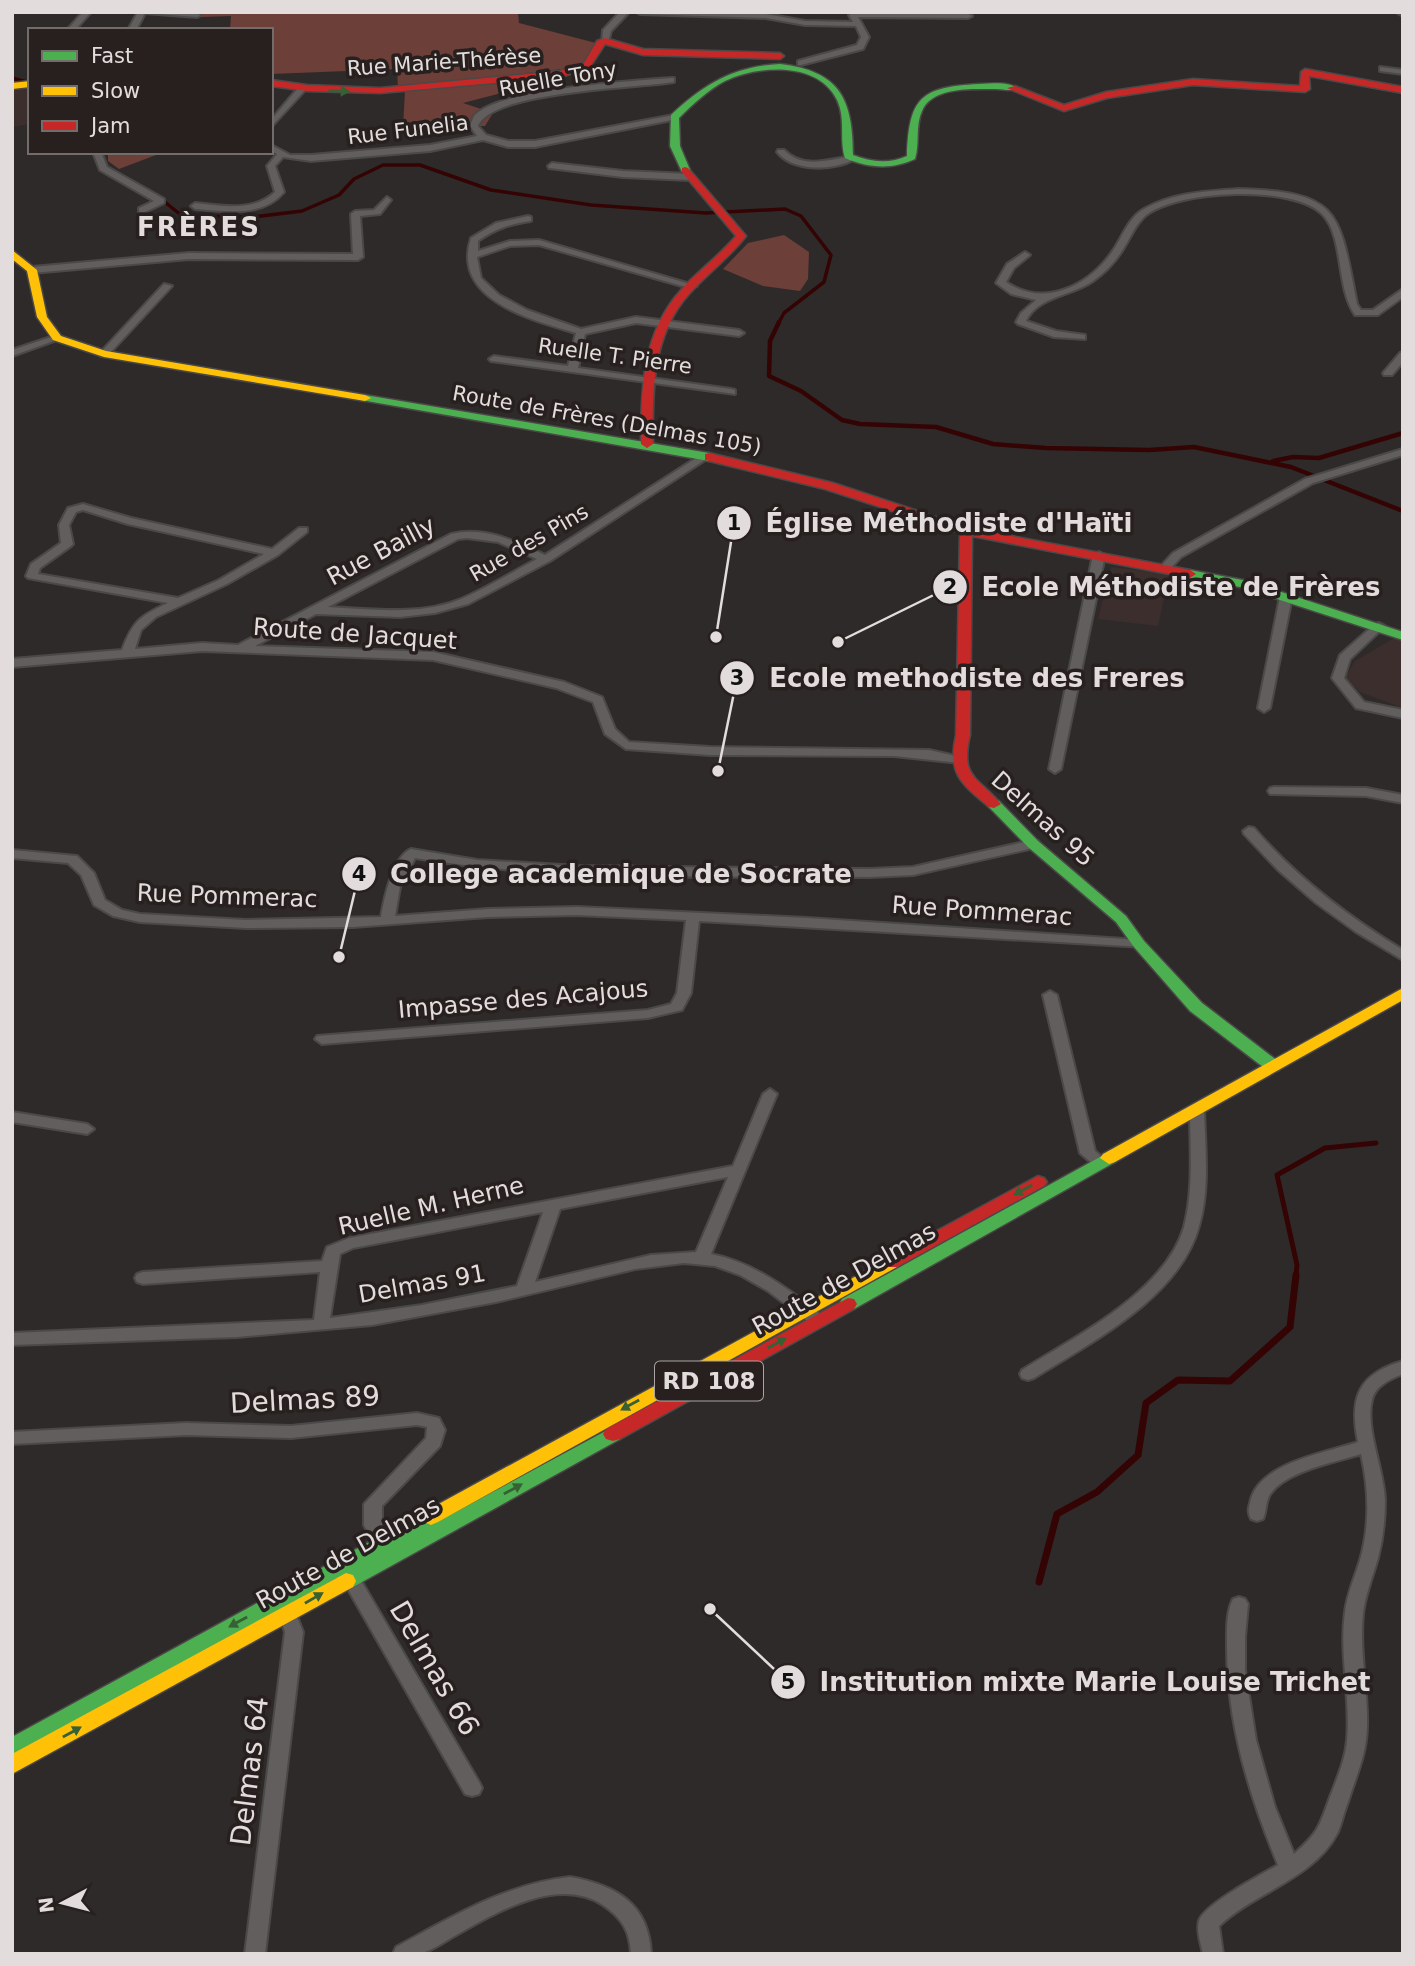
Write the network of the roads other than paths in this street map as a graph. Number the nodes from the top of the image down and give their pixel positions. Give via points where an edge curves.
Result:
1 (87, 12) edge
2 (142, 12) edge
3 (148, 12) edge
4 (625, 12) edge
5 (640, 12) edge
6 (853, 14) edge
7 (198, 16) edge
8 (968, 16) dead end
9 (858, 24) junction
10 (73, 28) edge
11 (133, 28) edge
12 (605, 41) junction
13 (800, 64) junction
14 (1383, 69) dead end
15 (1403, 72) edge
16 (671, 80) dead end
17 (273, 83) edge
18 (302, 89) junction
19 (1403, 90) edge
20 (674, 117) junction
21 (273, 123) edge
22 (482, 138) junction
23 (273, 148) edge
24 (781, 152) dead end
25 (98, 154) edge
26 (281, 154) junction
27 (851, 159) junction
28 (552, 166) dead end
29 (690, 177) junction
30 (387, 200) dead end
31 (195, 206) dead end
32 (142, 210) dead end
33 (528, 219) dead end
34 (12, 253) edge
35 (1025, 255) dead end
36 (472, 256) junction
37 (32, 270) junction
38 (167, 286) dead end
39 (692, 286) junction
40 (1403, 292) edge
41 (1042, 300) junction
42 (664, 323) junction
43 (582, 332) junction
44 (739, 333) dead end
45 (1082, 337) dead end
46 (57, 338) junction
47 (12, 353) edge
48 (104, 354) junction
49 (1403, 355) edge
50 (494, 359) dead end
51 (572, 370) junction
52 (1388, 373) dead end
53 (648, 380) junction
54 (730, 392) dead end
55 (647, 444) junction
56 (1403, 452) edge
57 (704, 456) junction
58 (303, 530) dead end
59 (966, 531) junction
60 (274, 553) junction
61 (1099, 555) junction
62 (546, 559) junction
63 (1166, 566) junction
64 (1286, 597) junction
65 (179, 602) junction
66 (314, 610) junction
67 (1379, 626) junction
68 (1403, 636) edge
69 (240, 648) junction
70 (128, 651) junction
71 (12, 663) edge
72 (1264, 708) dead end
73 (1403, 714) edge
74 (956, 760) junction
75 (1055, 769) dead end
76 (1274, 791) dead end
77 (1403, 799) edge
78 (1249, 831) dead end
79 (1033, 844) junction
80 (12, 854) edge
81 (692, 917) junction
82 (387, 920) junction
83 (1139, 944) junction
84 (1403, 956) edge
85 (1403, 976) edge
86 (1403, 993) edge
87 (1050, 995) dead end
88 (321, 1039) dead end
89 (1267, 1062) junction
90 (770, 1094) dead end
91 (1197, 1109) junction
92 (12, 1117) edge
93 (87, 1129) dead end
94 (1093, 1157) junction
95 (738, 1170) junction
96 (554, 1203) junction
97 (702, 1258) junction
98 (329, 1266) junction
99 (143, 1278) dead end
100 (524, 1290) junction
101 (803, 1309) junction
102 (818, 1321) junction
103 (321, 1325) junction
104 (12, 1339) edge
105 (1403, 1367) edge
106 (1028, 1374) dead end
107 (12, 1438) edge
108 (1367, 1445) junction
109 (1257, 1514) dead end
110 (385, 1549) junction
111 (350, 1577) junction
112 (1239, 1604) dead end
113 (284, 1605) junction
114 (12, 1748) edge
115 (12, 1765) edge
116 (472, 1788) dead end
117 (1290, 1869) junction
118 (255, 1954) edge
119 (404, 1954) edge
120 (641, 1954) edge
121 (1213, 1954) edge

1 - 10 street
2 - 11 street
3 - 7 street
4 - 12 street via 607,30
5 - 9 street
6 - 8 street
6 - 9 street
9 - 13 street via 865,37 860,47
12 - 13 street via 643,52 785,57
18 -> 12 street, Rue Marie-Thérèse via 403,89 561,74 587,65
13 - 20 street via 742,71 688,100
13 - 27 street via 821,75 846,111
14 - 15 street
16 - 22 street, Ruelle Tony via 499,105 479,115 474,126
17 - 18 street, Rue Marie-Thérèse
18 - 21 street
19 - 27 street via 1305,72 1305,89 1193,82 1106,95 1064,108 1007,86 972,85 936,91 921,103 912,133 912,157 905,162
20 - 22 street, Rue Funelia via 535,144
20 - 29 street via 675,148
22 - 26 street, Rue Funelia via 344,156 295,158
23 - 26 street, Rue Funelia
24 - 27 street via 789,161 810,164
25 - 32 street via 103,168 161,201
26 - 31 street via 271,166 280,192 275,198 244,208
28 - 29 street
29 - 39 street via 741,236
30 - 37 street via 377,212 355,214 358,257 189,256
33 - 36 street via 492,226 474,240
34 - 37 street
35 - 41 street via 1010,266 1001,283
36 - 39 street via 507,243 551,243
36 - 43 street via 476,276 486,290 538,318
37 - 46 street via 42,317
38 - 48 street
39 - 42 street
40 - 41 street via 1376,313 1358,313 1326,212 1296,196 1230,192 1182,199 1146,211 1101,271
41 - 45 street via 1021,322 1054,334
42 - 43 street via 636,320
42 - 44 street
42 - 53 street
43 - 51 street
46 - 47 street
46 - 48 street, Route de Frères (Delmas 105)
48 - 55 street, Route de Frères (Delmas 105)
49 - 52 street
50 - 51 street, Ruelle T. Pierre
51 - 53 street, Ruelle T. Pierre
53 - 54 street, Ruelle T. Pierre
53 - 55 street
55 - 57 street, Route de Frères (Delmas 105)
56 - 63 street via 1309,481 1177,555
57 - 59 street, Route de Frères (Delmas 105) via 829,486
57 - 62 street, Rue des Pins
58 - 60 street
59 - 61 street, Route de Frères (Delmas 105)
59 - 74 street via 963,736
60 - 65 street
60 - 65 street via 83,508 72,510 64,525 67,544 35,566 32,576
61 - 63 street, Route de Frères (Delmas 105)
61 - 75 street
62 - 66 street, Rue des Pins via 491,590 435,610 400,614
62 - 66 street, Rue Bailly via 491,535 455,536
63 - 64 street, Route de Frères (Delmas 105)
64 - 67 street, Route de Frères (Delmas 105)
64 - 72 street
65 - 70 street via 136,629
66 - 69 street, Rue Bailly
67 - 68 street, Route de Frères (Delmas 105)
67 - 73 street via 1344,658 1338,678 1360,705
69 - 70 street, Route de Jacquet
69 - 74 street, Route de Jacquet via 433,656 498,669 598,700 609,731 626,745 747,752 894,752
70 - 71 street, Route de Jacquet
74 - 79 street, Delmas 95 via 963,778
76 - 77 street via 1355,791
78 - 84 street via 1276,865 1365,934
79 - 82 street via 914,871 870,873 578,870 477,864 411,853 393,887
79 - 83 street, Delmas 95 via 1121,919
80 - 82 street, Rue Pommerac via 72,859 87,873 99,902 118,913 141,918 246,924
81 - 82 street, Rue Pommerac via 578,911
81 - 83 street, Rue Pommerac
81 - 88 street, Impasse des Acajous via 684,993 677,1007 648,1014
83 - 89 street, Delmas 95 via 1196,1007
85 - 89 street, Route de Delmas / RD 108
86 - 89 street, Route de Delmas / RD 108
87 - 94 street
89 - 91 street, Route de Delmas / RD 108
89 - 94 street, Route de Delmas / RD 108
90 - 95 street
91 - 94 street, Route de Delmas / RD 108
91 - 106 street via 1195,1198 1189,1236 1167,1272 1118,1316
92 - 93 street
94 -> 101 street, Route de Delmas / RD 108
94 - 102 street, Route de Delmas / RD 108
95 - 96 street, Ruelle M. Herne
95 - 97 street
96 - 98 street, Ruelle M. Herne via 342,1245 333,1251
96 - 100 street
97 - 100 street, Delmas 91 via 648,1262
97 - 101 street, Delmas 91 via 738,1267
98 - 99 street, Ruelle M. Herne
98 - 103 street
100 - 103 street, Delmas 91
101 - 102 street, Delmas 91
101 -> 110 street, Route de Delmas / RD 108
110 -> 102 street, Route de Delmas / RD 108
103 - 104 street, Delmas 91
105 - 108 street via 1387,1372 1364,1394 1360,1418
107 - 110 street, Delmas 89 via 186,1429 266,1433 418,1419 433,1422 437,1430 434,1441 373,1504 373,1525
108 - 109 street via 1269,1484 1261,1493
108 - 117 street via 1376,1503 1370,1562 1354,1601 1352,1624 1357,1699 1354,1758 1326,1835
110 - 111 street, Route de Delmas / RD 108
110 - 113 street, Route de Delmas / RD 108
113 -> 111 street, Route de Delmas / RD 108
111 - 116 street, Delmas 66
112 - 117 street via 1235,1660 1241,1706 1267,1818
113 -> 114 street, Route de Delmas / RD 108
115 -> 113 street, Route de Delmas / RD 108
113 - 118 street, Delmas 64 via 294,1632
117 - 121 street via 1219,1911 1208,1923
119 - 120 street via 488,1906 558,1886 592,1888 612,1897 635,1923

